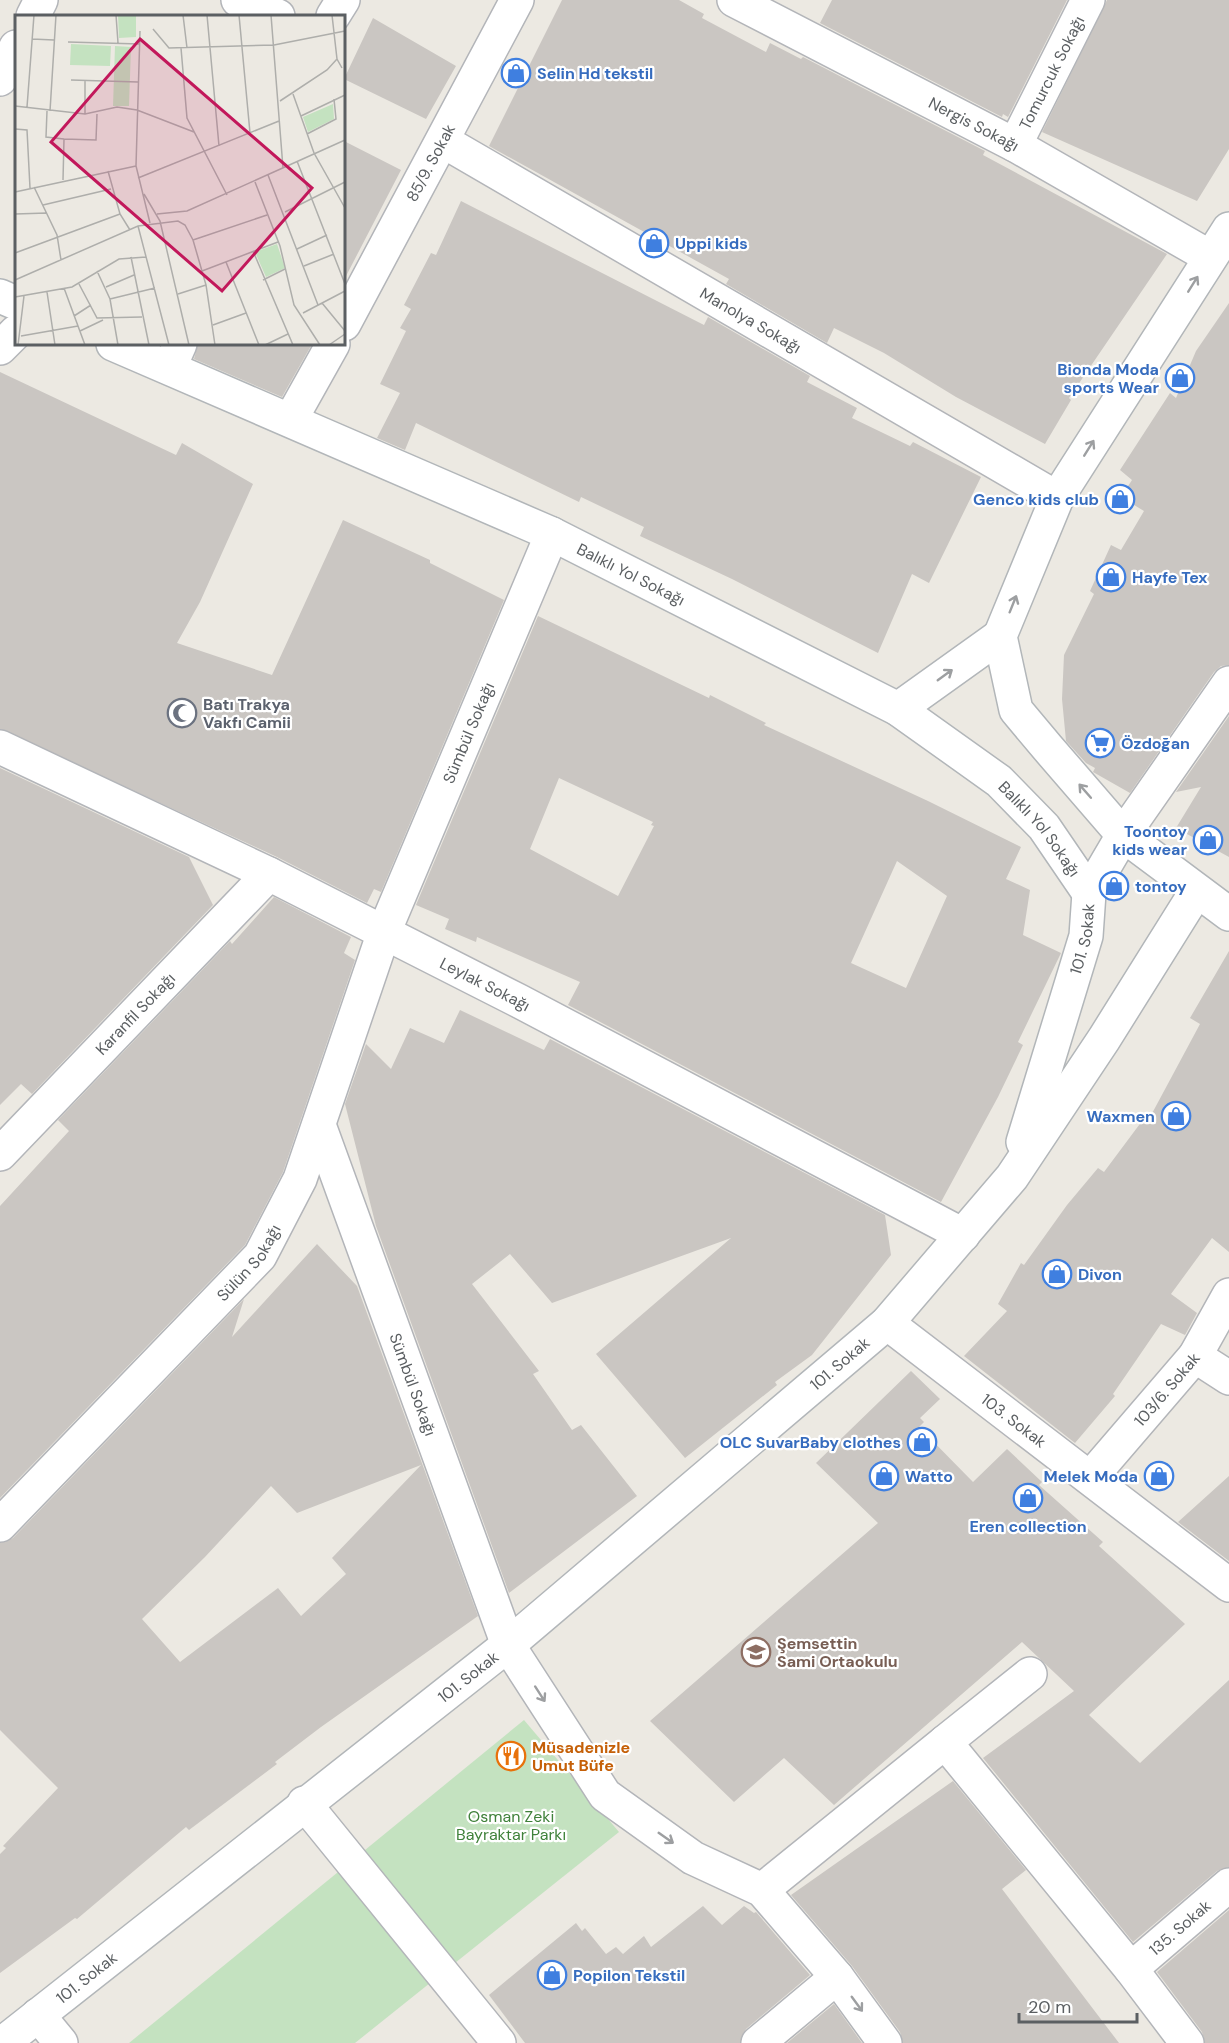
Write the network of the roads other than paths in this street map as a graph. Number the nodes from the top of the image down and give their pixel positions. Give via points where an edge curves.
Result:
1 (41, 0) edge
2 (238, 0) edge
3 (343, 0) edge
4 (517, 0) edge
5 (734, 0) edge
6 (1088, 0) edge
7 (784, 12) edge
8 (34, 15) edge
9 (276, 15) edge
10 (334, 15) edge
11 (15, 49) edge
12 (0, 79) edge
13 (443, 141) junction
14 (1015, 145) junction
15 (1229, 229) edge
16 (1210, 257) junction
17 (0, 296) edge
18 (15, 303) edge
19 (345, 322) edge
20 (15, 333) edge
21 (119, 345) edge
22 (332, 345) edge
23 (0, 348) edge
24 (175, 355) edge
25 (291, 419) junction
26 (1057, 498) junction
27 (552, 534) junction
28 (1000, 636) junction
29 (1229, 683) edge
30 (898, 709) junction
31 (0, 747) edge
32 (1123, 835) junction
33 (269, 874) junction
34 (1089, 892) junction
35 (1196, 892) junction
36 (1229, 914) edge
37 (384, 932) junction
38 (319, 1125) junction
39 (0, 1154) edge
40 (1012, 1177) junction
41 (963, 1235) junction
42 (1229, 1295) edge
43 (887, 1323) junction
44 (1195, 1356) junction
45 (1229, 1378) edge
46 (1091, 1477) junction
47 (0, 1525) edge
48 (1229, 1585) edge
49 (508, 1645) junction
50 (1030, 1674) dead end
51 (945, 1742) junction
52 (304, 1803) junction
53 (1229, 1886) edge
54 (762, 1890) junction
55 (1131, 1969) junction
56 (837, 1977) junction
57 (38, 2015) junction
58 (0, 2016) edge
59 (3, 2043) edge
60 (61, 2043) edge
61 (499, 2043) edge
62 (758, 2043) edge
63 (885, 2043) edge
64 (1187, 2043) edge

1 - 8 street
2 - 9 street
3 - 10 street
4 - 13 street, 85/9. Sokak
5 - 7 street, Nergis Sokağı
6 - 14 street, Tomurcuk Sokağı
7 - 14 street, Nergis Sokağı
11 - 12 street
13 - 19 street, 85/9. Sokak
13 - 26 street, Manolya Sokağı
14 - 16 street, Nergis Sokağı
15 - 16 street
26 -> 16 street
17 - 18 street
20 - 23 street
21 - 24 street, Balıklı Yol Sokağı
22 - 25 street
24 - 25 street, Balıklı Yol Sokağı
25 - 27 street, Balıklı Yol Sokağı
28 -> 26 street
27 - 30 street, Balıklı Yol Sokağı
27 - 37 street, Sümbül Sokağı
30 -> 28 street
32 -> 28 street via 1016,710
29 - 32 street, 101. Sokak
30 - 34 street, Balıklı Yol Sokağı via 999,781 1044,827
31 - 33 street, Leylak Sokağı
32 - 34 street, 101. Sokak
32 - 35 street
33 - 37 street, Leylak Sokağı
33 - 39 street, Karanfil Sokağı
34 - 40 street, 101. Sokak via 1086,936
35 - 36 street
35 - 40 street
37 - 38 street, Sülün Sokağı
37 - 41 street, Leylak Sokağı
38 - 47 street, Sülün Sokağı via 300,1179 260,1256
38 - 49 street, Sümbül Sokağı
40 - 41 street, 101. Sokak
41 - 43 street, 101. Sokak
42 - 44 street, 103/6. Sokak
43 - 46 street, 103. Sokak
43 - 49 street, 101. Sokak
44 - 45 street
44 - 46 street, 103/6. Sokak
46 - 48 street, 103. Sokak
49 - 52 street, 101. Sokak
49 -> 54 street, Sümbül Sokağı via 605,1795 693,1858
50 - 51 street
51 - 54 street
51 - 55 street
52 - 57 street, 101. Sokak
52 - 61 street
53 - 55 street, 135. Sokak
54 - 56 street
55 - 64 street
56 - 62 street
56 -> 63 street
57 - 58 street
57 - 59 street, 101. Sokak
57 - 60 street

